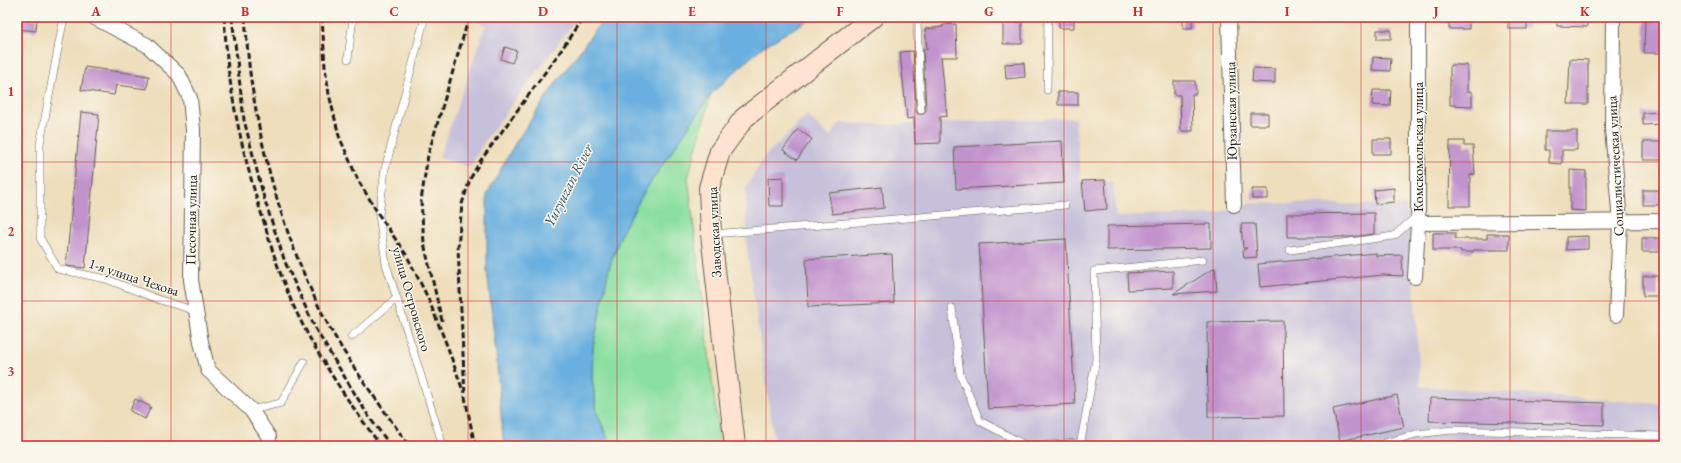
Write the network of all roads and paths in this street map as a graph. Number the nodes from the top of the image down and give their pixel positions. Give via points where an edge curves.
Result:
1 (64, 17) edge
2 (93, 17) edge
3 (353, 17) edge
4 (425, 17) edge
5 (873, 17) edge
6 (924, 17) edge
7 (1048, 17) edge
8 (1229, 17) edge
9 (1418, 17) edge
10 (1613, 17) edge
11 (348, 59) dead end
12 (1047, 90) dead end
13 (920, 110) dead end
14 (1065, 205) dead end
15 (1234, 205) dead end
16 (1418, 219) junction
17 (1664, 221) edge
18 (1620, 222) junction
19 (711, 234) junction
20 (1290, 250) dead end
21 (1203, 260) dead end
22 (1415, 277) dead end
23 (397, 298) junction
24 (952, 308) dead end
25 (196, 311) junction
26 (1616, 315) dead end
27 (351, 337) dead end
28 (304, 362) dead end
29 (251, 410) junction
30 (1664, 436) edge
31 (1080, 445) edge
32 (268, 446) edge
33 (442, 446) edge
34 (735, 446) edge
35 (1374, 446) edge

1 - 25 lane, 1-я улица Чехова via 40,144 40,238 58,269 106,279
2 - 25 street, Песочная улица via 147,45 180,75 190,98 193,130 190,280
3 - 11 lane
4 - 23 lane, улица Островского via 385,169 379,215 386,264
5 - 19 street, Заводская улица via 744,118 720,151 709,188
6 - 13 lane via 917,23
7 - 12 lane
8 - 15 street, Юрзанская улица
9 - 16 street, Комскомольская улица
10 - 18 street, Социалистическая улица via 1612,128
14 - 19 lane
16 - 18 street
16 - 20 lane via 1394,236
16 - 22 street, Комскомольская улица
17 - 18 street
18 - 26 street, Социалистическая улица
19 - 34 street, Заводская улица
21 - 31 lane via 1094,271 1096,359
23 - 27 lane
23 - 33 lane, улица Островского
24 - 31 lane via 960,374 980,421 1027,446
25 - 29 street, Песочная улица via 208,370
28 - 29 lane via 281,403
29 - 32 street, Песочная улица via 269,437
30 - 35 lane via 1452,430 1416,434

